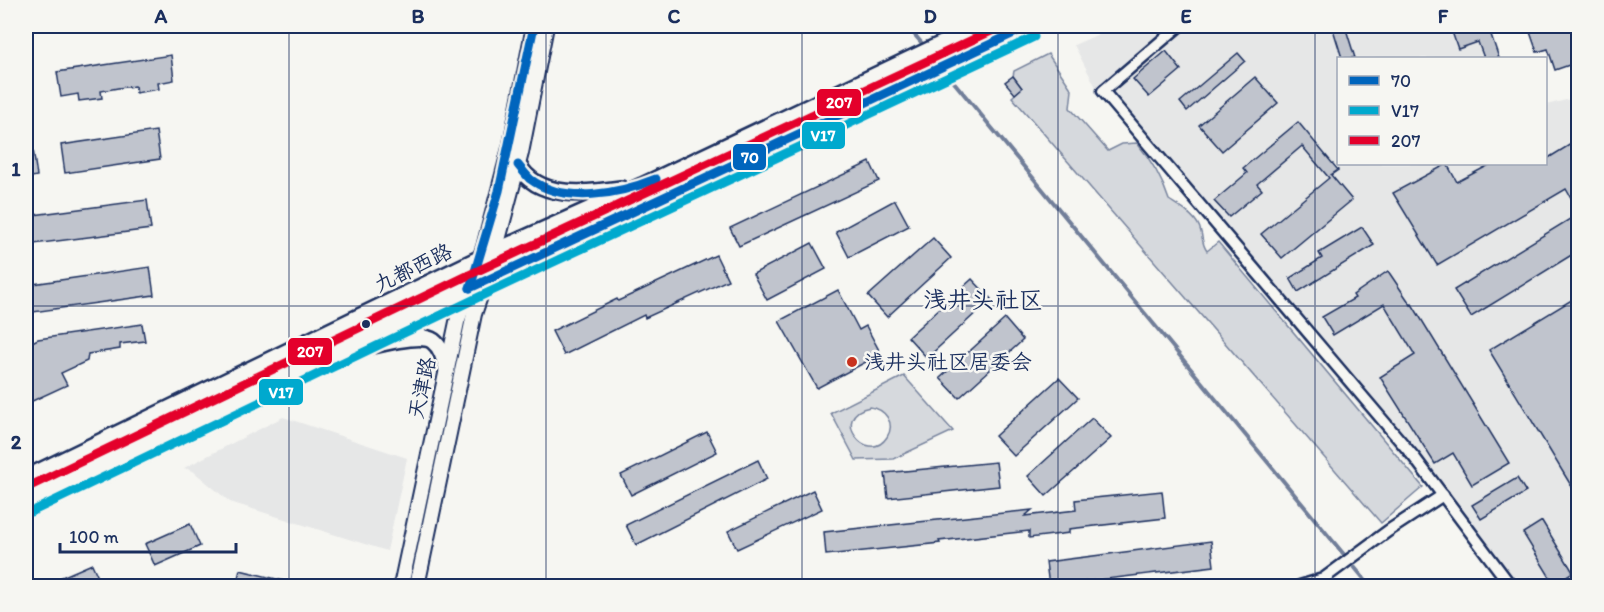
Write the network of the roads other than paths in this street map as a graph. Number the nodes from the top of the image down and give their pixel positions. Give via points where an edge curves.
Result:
1 (534, 26) edge
2 (546, 26) edge
3 (980, 26) edge
4 (1029, 26) edge
5 (1179, 26) edge
6 (518, 165) junction
7 (642, 186) junction
8 (495, 252) junction
9 (480, 259) junction
10 (486, 280) junction
11 (470, 288) junction
12 (334, 353) junction
13 (447, 370) junction
14 (26, 478) edge
15 (1443, 495) junction
16 (26, 501) edge
17 (401, 586) edge
18 (417, 586) edge
19 (1300, 586) edge
20 (1511, 586) edge

1 - 9 main road, 天津路 via 511,144
2 - 6 main road, 天津路
3 - 7 main road, 九都西路
4 - 10 main road, 九都西路
5 - 15 street via 1103,91
6 - 7 main road via 534,182 555,192 593,194
6 - 8 main road, 天津路
7 - 8 main road, 九都西路
8 - 9 main road, 九都西路
8 - 10 main road, 天津路
9 - 11 main road, 天津路
9 - 14 main road, 九都西路
10 - 11 main road, 九都西路
10 - 18 main road, 天津路 via 474,314
11 - 12 main road, 九都西路
11 - 13 main road, 天津路
12 - 13 main road via 415,337 431,339 440,349
12 - 16 main road, 九都西路
13 - 17 main road, 天津路
15 - 19 street via 1323,579
15 - 20 street

